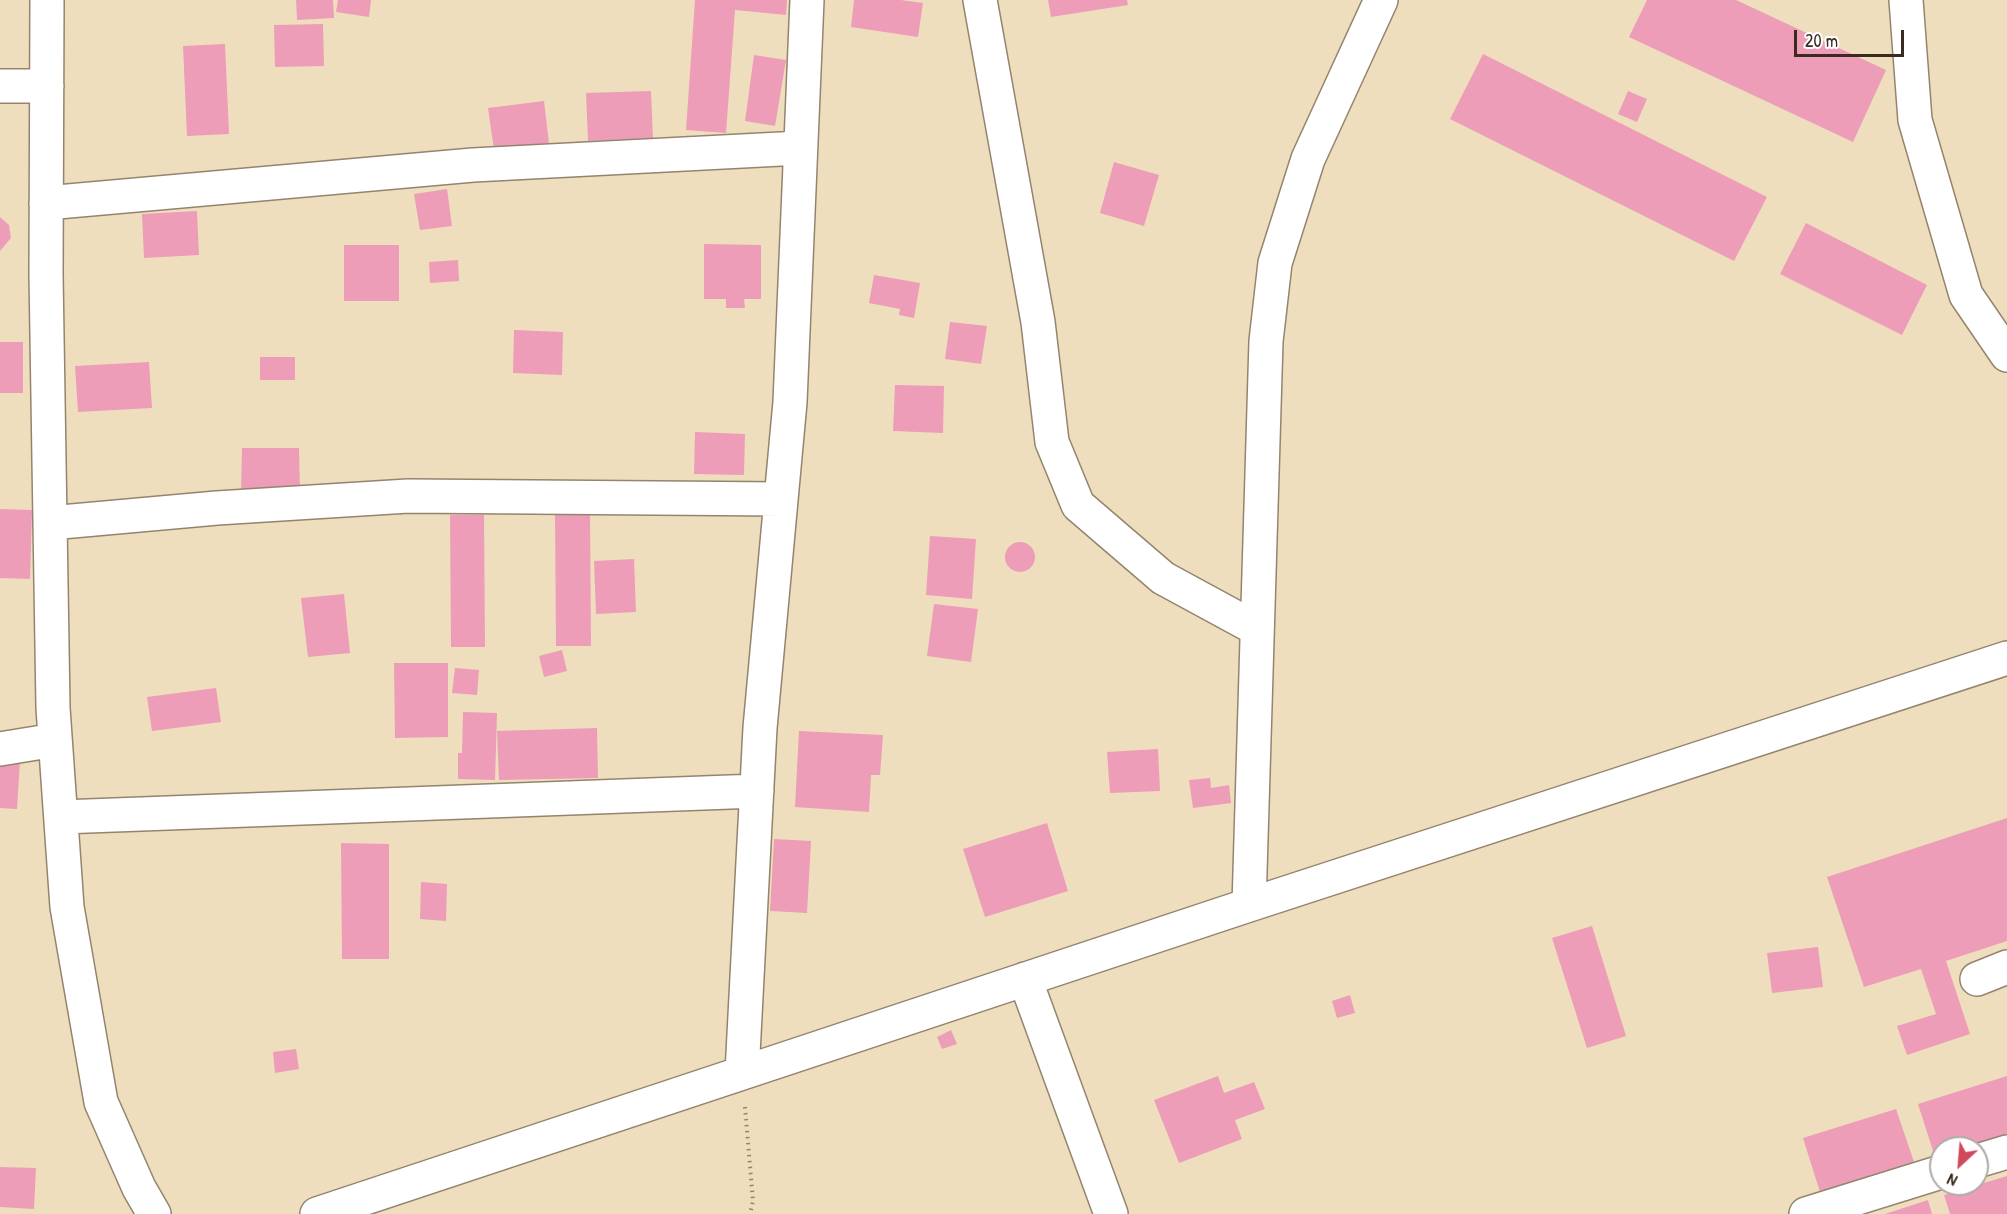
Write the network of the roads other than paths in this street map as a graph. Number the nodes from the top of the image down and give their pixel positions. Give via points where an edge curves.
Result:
1 (47, 0) edge
2 (807, 0) edge
3 (980, 0) edge
4 (1381, 0) edge
5 (1906, 0) edge
6 (0, 86) edge
7 (47, 86) junction
8 (800, 148) junction
9 (46, 203) junction
10 (2007, 355) edge
11 (781, 499) junction
12 (50, 523) junction
13 (1257, 629) junction
14 (2007, 658) edge
15 (56, 740) junction
16 (0, 749) edge
17 (757, 791) junction
18 (61, 817) junction
19 (1249, 905) junction
20 (2007, 967) edge
21 (1977, 978) dead end
22 (1025, 979) junction
23 (742, 1073) junction
24 (2007, 1152) edge
25 (1989, 1157) edge
26 (1929, 1176) edge
27 (154, 1214) edge
28 (317, 1214) edge
29 (1111, 1214) edge
30 (1806, 1214) edge

1 - 7 street
2 - 8 street
3 - 13 street via 1038,322 1052,442 1078,505 1163,578
4 - 13 street via 1308,159 1275,263 1266,341
5 - 10 street via 1915,120 1966,295
6 - 7 street
7 - 9 street
8 - 9 street via 473,165
8 - 11 street via 790,402
9 - 12 street
11 - 12 street via 408,496
11 - 17 street
12 - 15 street
13 - 19 street
14 - 19 street
15 - 16 street
15 - 18 street
17 - 18 street
17 - 23 street
18 - 27 street via 67,907 101,1102
19 - 22 street
20 - 21 street
22 - 23 street
22 - 29 street
23 - 28 street
24 - 25 street
26 - 30 street

